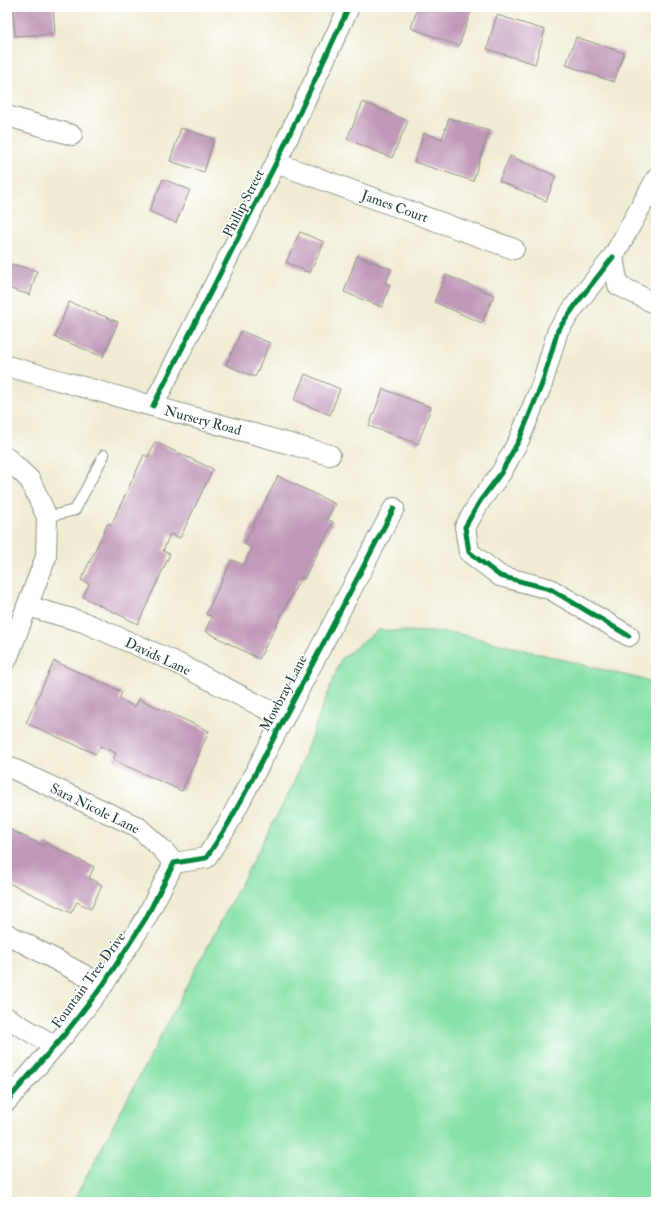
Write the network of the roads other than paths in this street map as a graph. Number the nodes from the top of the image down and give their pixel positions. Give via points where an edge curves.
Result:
1 (349, 7) edge
2 (7, 116) edge
3 (72, 135) dead end
4 (276, 163) junction
5 (656, 179) edge
6 (514, 249) dead end
7 (613, 257) junction
8 (656, 304) edge
9 (7, 366) edge
10 (153, 406) junction
11 (330, 454) dead end
12 (104, 455) dead end
13 (7, 458) edge
14 (394, 508) dead end
15 (46, 517) junction
16 (27, 606) junction
17 (629, 636) dead end
18 (7, 659) edge
19 (284, 718) junction
20 (7, 766) edge
21 (174, 863) junction
22 (7, 934) edge
23 (103, 985) junction
24 (7, 1018) edge
25 (55, 1046) junction
26 (7, 1101) edge

1 - 4 street, Phillip Street
2 - 3 street
4 - 6 street, James Court
4 - 10 street, Phillip Street
5 - 7 street
7 - 8 street via 618,285
7 - 17 street via 558,330 542,384 519,440 501,473 465,527 469,552 500,576 550,589
9 - 10 street, Nursery Road
10 - 11 street, Nursery Road
12 - 15 lane via 75,510
13 - 15 street via 30,480
14 - 19 street, Mowbray Lane
15 - 16 street via 46,557
16 - 18 street
16 - 19 street, Davids Lane via 83,622 170,660
19 - 21 street, Mowbray Lane via 227,826 206,858
20 - 21 street, Sara Nicole Lane via 138,827
21 - 23 street, Fountain Tree Drive via 146,918
22 - 23 street
23 - 25 street, Fountain Tree Drive
24 - 25 street
25 - 26 street, Fountain Tree Drive

